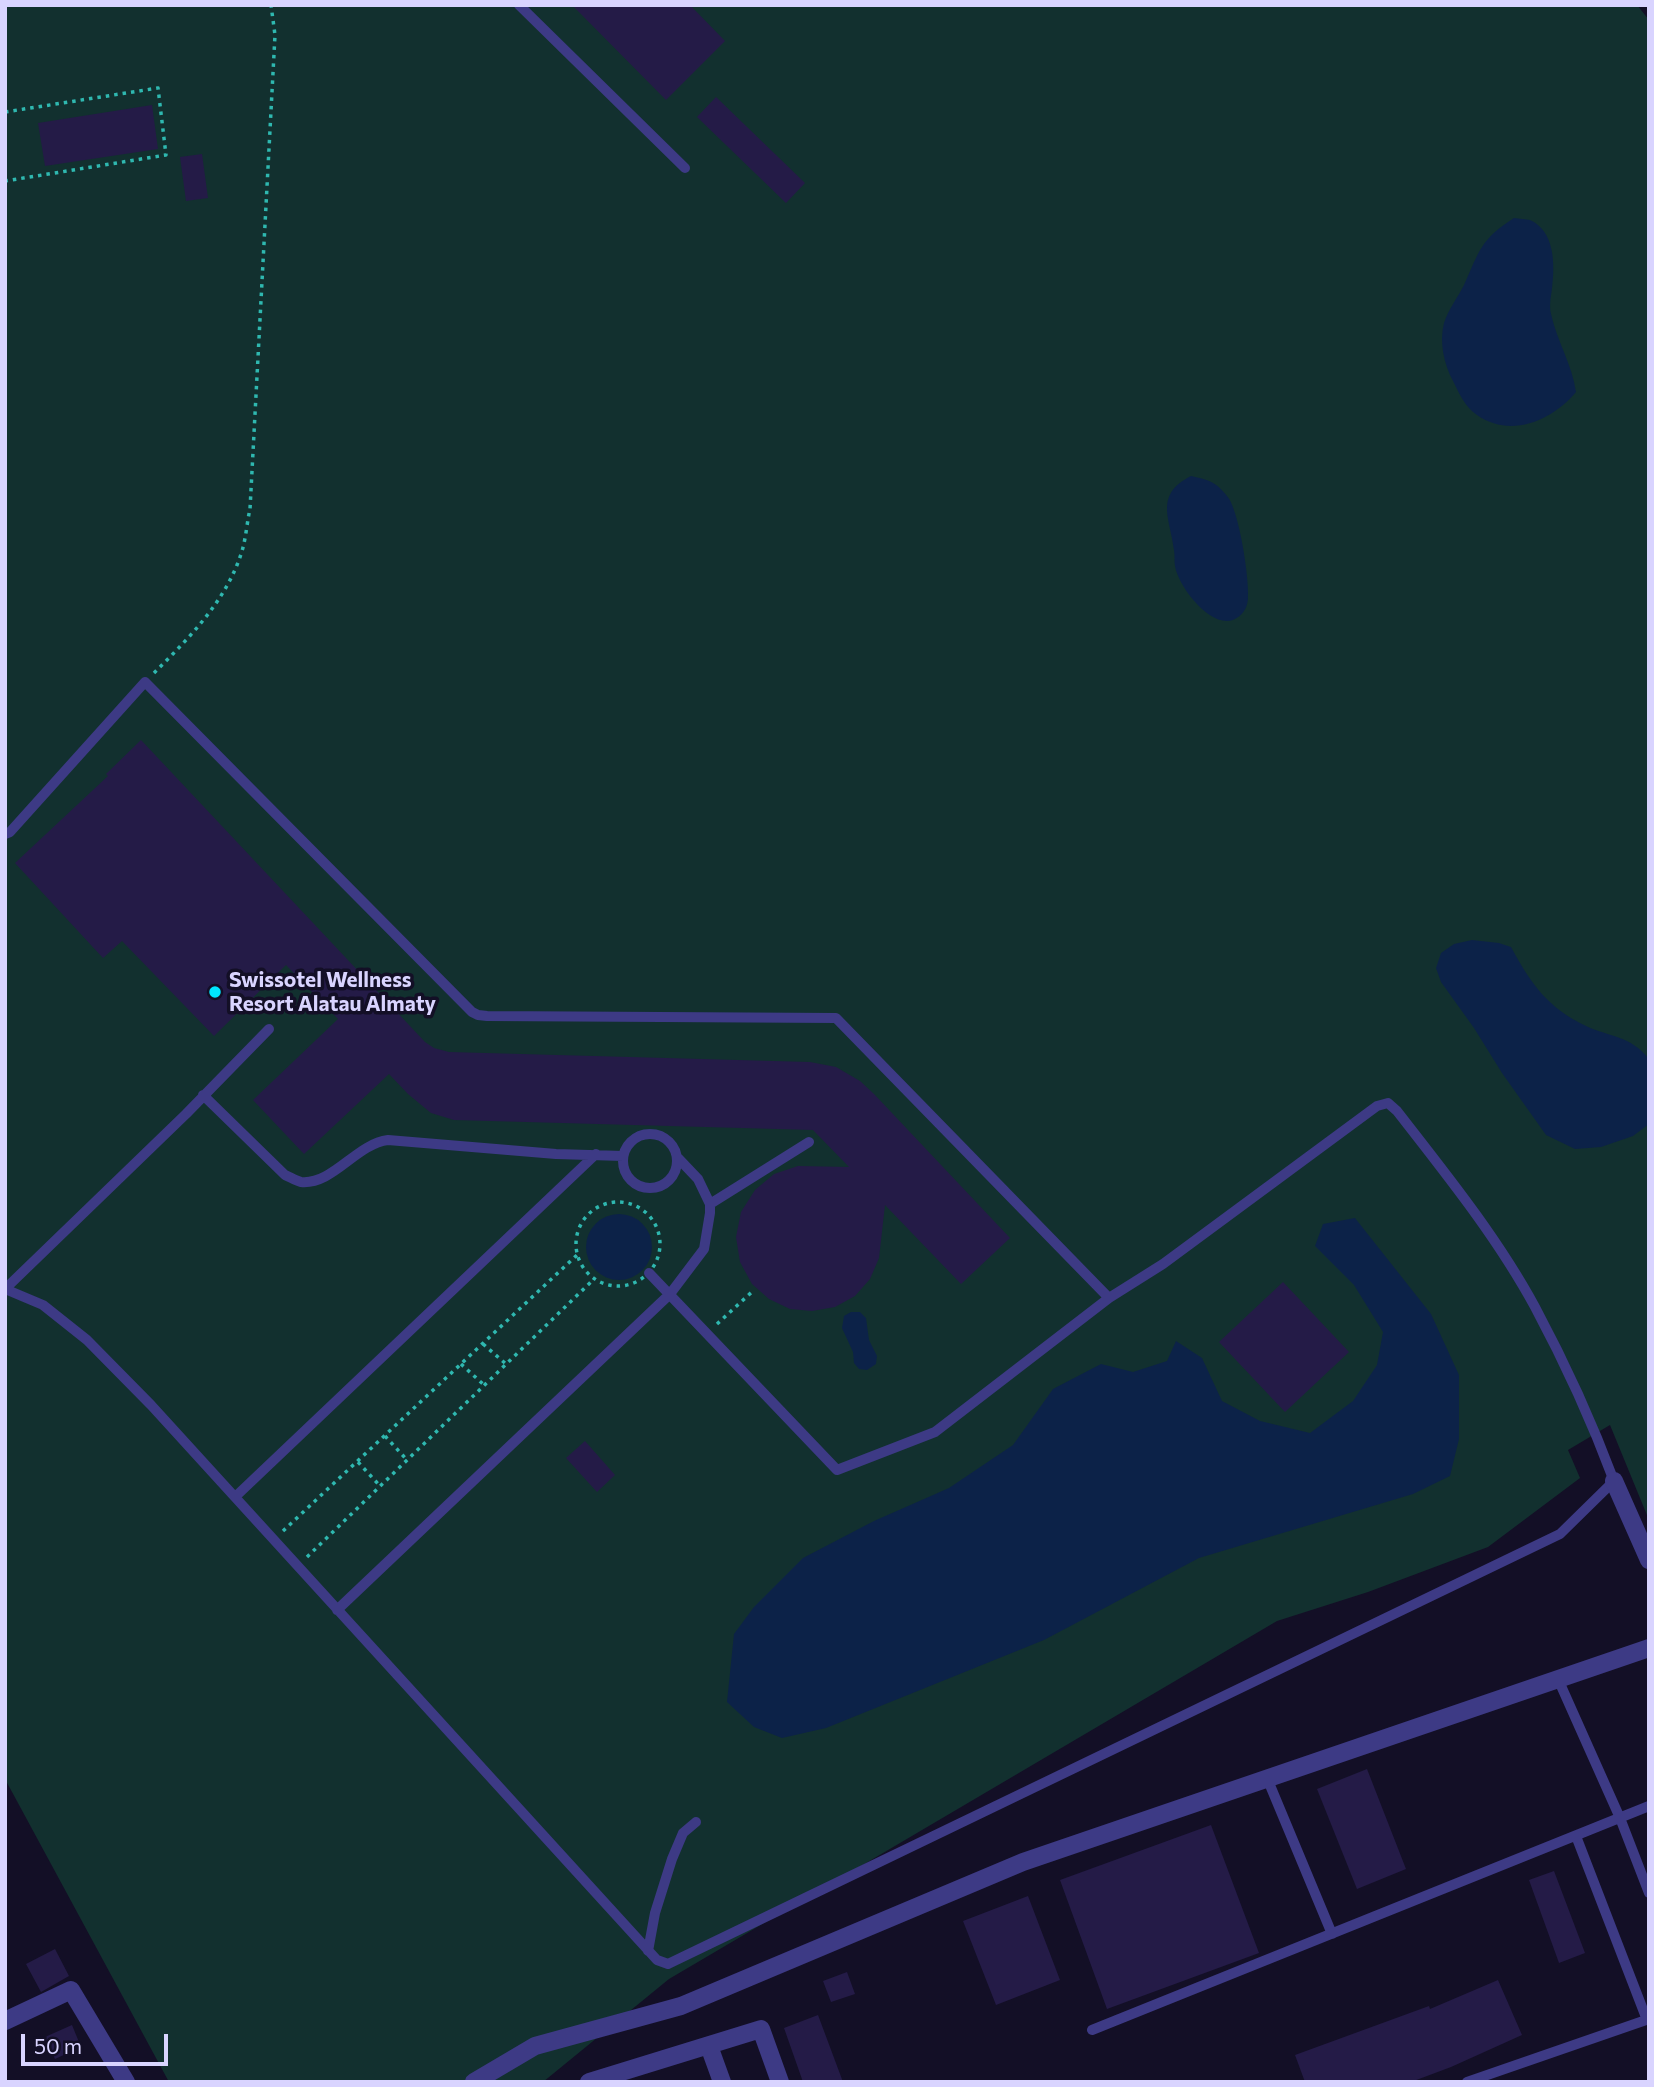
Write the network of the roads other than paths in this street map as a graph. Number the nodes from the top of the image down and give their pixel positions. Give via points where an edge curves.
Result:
1 (519, 5) edge
2 (685, 168) dead end
3 (5, 834) edge
4 (269, 1029) dead end
5 (203, 1095) junction
6 (809, 1142) dead end
7 (596, 1154) junction
8 (623, 1156) junction
9 (678, 1158) junction
10 (710, 1204) junction
11 (649, 1273) road end
12 (670, 1294) junction
13 (1109, 1298) junction
14 (1614, 1481) junction
15 (235, 1497) junction
16 (1649, 1560) edge
17 (337, 1609) junction
18 (1649, 1648) edge
19 (1558, 1679) junction
20 (1268, 1779) junction
21 (1649, 1806) edge
22 (1620, 1818) junction
23 (696, 1822) dead end
24 (1576, 1836) junction
25 (1649, 1893) edge
26 (1332, 1934) junction
27 (648, 1951) junction
28 (1648, 2020) edge
29 (5, 2021) edge
30 (1092, 2031) dead end
31 (709, 2046) junction
32 (126, 2082) edge
33 (474, 2082) edge
34 (589, 2082) edge
35 (722, 2082) edge
36 (780, 2082) edge
37 (1467, 2082) edge

1 - 2 lane
3 - 13 lane via 145,682 472,1012 488,1016 836,1018
4 - 5 lane
5 - 7 lane via 285,1175 299,1182 314,1181 364,1149 388,1140
5 - 15 lane via 5,1289 43,1305 87,1340
6 - 10 lane
7 - 8 lane
7 - 15 lane
8 - 9 lane via 638,1136 655,1134 670,1142
8 - 9 lane via 630,1180 654,1189 670,1181
9 - 10 lane via 698,1178
10 - 12 lane via 704,1249
11 - 12 lane
12 - 13 lane via 837,1470 935,1432
12 - 17 lane
13 - 14 lane via 1163,1264 1377,1105 1388,1103 1447,1175 1534,1306
14 - 16 street
14 - 27 lane via 1560,1534 668,1964
15 - 17 lane
17 - 27 lane
18 - 19 street
19 - 20 street
19 - 22 lane
20 - 26 lane
20 - 33 street via 1023,1862 681,2006 535,2046
21 - 22 lane
22 - 24 lane
22 - 25 lane
23 - 27 lane via 683,1833 672,1859
24 - 26 lane
24 - 28 lane
26 - 30 lane
28 - 37 lane
29 - 32 street via 71,1990
31 - 34 street
31 - 35 street
31 - 36 street via 761,2029

